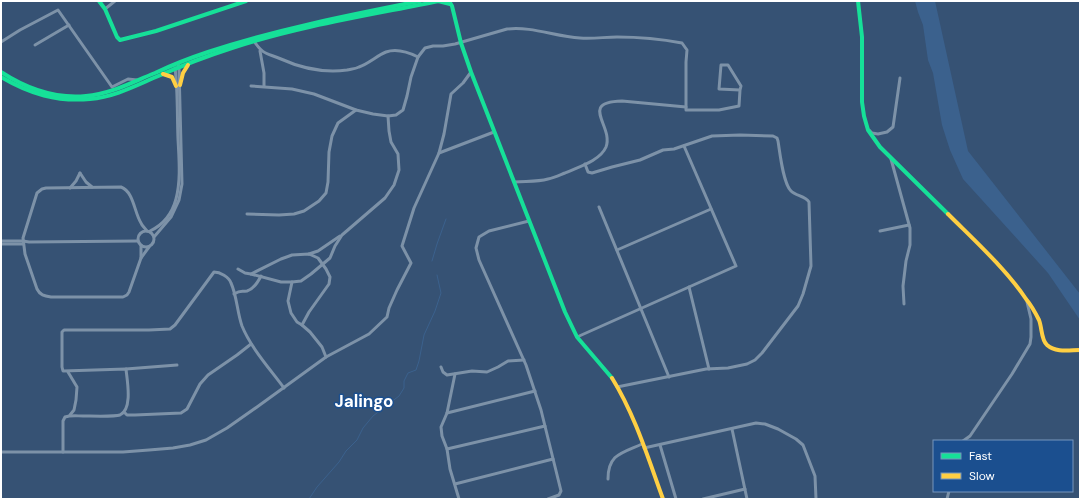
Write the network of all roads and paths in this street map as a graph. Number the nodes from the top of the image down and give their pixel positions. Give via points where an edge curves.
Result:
1 (99, 1) edge
2 (115, 1) edge
3 (246, 1) edge
4 (420, 1) edge
5 (439, 1) edge
6 (858, 1) edge
7 (451, 3) edge
8 (105, 9) junction
9 (69, 25) junction
10 (254, 41) junction
11 (1, 42) edge
12 (461, 42) junction
13 (35, 45) dead end
14 (260, 51) junction
15 (418, 57) junction
16 (189, 64) junction
17 (176, 66) junction
18 (1, 72) edge
19 (471, 72) junction
20 (163, 74) junction
21 (1, 77) edge
22 (900, 78) dead end
23 (139, 80) junction
24 (178, 86) junction
25 (251, 86) dead end
26 (264, 86) junction
27 (740, 90) junction
28 (686, 107) junction
29 (356, 110) junction
30 (388, 116) junction
31 (867, 129) junction
32 (494, 132) junction
33 (684, 146) junction
34 (439, 153) junction
35 (891, 157) junction
36 (585, 164) junction
37 (515, 182) junction
38 (94, 187) junction
39 (70, 188) junction
40 (599, 207) dead end
41 (711, 209) junction
42 (247, 214) dead end
43 (529, 221) junction
44 (141, 224) junction
45 (909, 225) junction
46 (148, 231) junction
47 (880, 231) dead end
48 (140, 234) junction
49 (342, 235) junction
50 (154, 237) junction
51 (1, 242) edge
52 (23, 242) junction
53 (140, 243) junction
54 (149, 247) junction
55 (617, 250) junction
56 (309, 254) junction
57 (141, 258) junction
58 (323, 264) junction
59 (238, 269) dead end
60 (251, 274) junction
61 (261, 276) junction
62 (292, 282) junction
63 (689, 287) junction
64 (234, 294) junction
65 (1027, 300) junction
66 (904, 304) dead end
67 (641, 308) junction
68 (302, 325) junction
69 (577, 337) junction
70 (251, 344) junction
71 (1080, 350) edge
72 (326, 357) junction
73 (524, 360) junction
74 (177, 365) dead end
75 (441, 367) dead end
76 (126, 368) junction
77 (709, 369) junction
78 (68, 372) junction
79 (455, 374) junction
80 (669, 377) junction
81 (617, 387) junction
82 (284, 388) junction
83 (535, 391) junction
84 (124, 412) junction
85 (447, 413) junction
86 (70, 415) junction
87 (545, 426) junction
88 (732, 429) junction
89 (964, 440) edge
90 (660, 445) junction
91 (643, 446) junction
92 (447, 448) junction
93 (1, 452) edge
94 (63, 452) junction
95 (553, 459) junction
96 (608, 479) dead end
97 (455, 484) junction
98 (745, 489) junction
99 (459, 499) edge
100 (548, 499) edge
101 (663, 499) edge
102 (676, 499) edge
103 (703, 499) edge
104 (747, 499) edge
105 (816, 499) edge

1 - 8 main road
2 - 8 street
3 - 8 main road via 123,40 118,37
4 - 17 main road via 280,30 216,49
5 - 7 main road
5 - 10 main road
6 - 31 main road via 862,110
7 - 12 main road
9 - 11 street via 58,10
9 - 13 street
9 - 23 street via 112,87 128,79
10 - 14 street
10 - 16 main road
12 - 15 street via 425,48
12 - 19 main road
12 - 28 street via 515,28 580,38 645,38 682,43 687,50
14 - 15 street via 291,64 321,71 358,68 386,52 398,50
14 - 26 street
15 - 30 street via 403,110 396,115
16 - 17 main road
16 - 24 main road
17 - 20 main road
17 - 23 main road
17 - 24 street
18 - 23 main road via 36,91 70,97 107,93
19 - 32 main road
19 - 34 street via 451,94
20 - 21 main road via 109,96 72,100 40,96
20 - 24 main road via 172,77
22 - 31 street via 893,127 878,134
24 - 46 street via 178,191 169,215 160,226
24 - 50 street via 181,191 172,218
25 - 26 street
26 - 29 street via 314,94
27 - 27 street via 719,89 721,65 728,65 741,86
27 - 28 street via 739,106 719,110 686,110
28 - 36 street via 622,101 606,103 599,113 607,133 606,148 600,156
29 - 30 street
29 - 42 street via 338,123 332,136 326,193 319,201 294,214
30 - 49 street via 391,142 398,154 399,170 394,185 385,198
31 - 35 main road via 874,141
32 - 34 street
32 - 37 main road
33 - 36 street via 663,150 640,160 592,174 588,172
33 - 41 street
33 - 77 street via 712,136 773,136 778,141 788,187 810,202 811,266 798,306 755,360 728,368
34 - 72 street via 414,208 402,246 411,263 389,308 387,318 369,334
35 - 45 street
35 - 65 main road via 1013,282
36 - 37 street via 550,179
37 - 43 main road
38 - 39 street
38 - 39 street via 86,182 80,173
38 - 44 street via 124,188
39 - 52 street via 39,190
40 - 55 street
41 - 55 street
41 - 63 street via 736,266
43 - 69 main road
43 - 73 street via 489,231 479,237 476,248
44 - 46 street
44 - 48 street
45 - 47 street
45 - 66 street via 910,245 903,286
46 - 48 street
46 - 50 street
48 - 53 street
49 - 56 street
49 - 58 street via 330,258
50 - 54 street via 154,243
51 - 52 street
52 - 53 street
52 - 57 street via 37,290 42,295 51,297 127,296
53 - 54 street via 144,247
53 - 57 street
54 - 57 street
55 - 67 street
56 - 58 street
56 - 60 street via 292,255
58 - 62 street via 301,281
58 - 68 street via 330,277 329,284
59 - 60 street
60 - 61 street
61 - 62 street via 281,282
61 - 64 street via 252,289 240,290
62 - 68 street via 288,301 291,313
63 - 67 street
63 - 77 street
64 - 70 street via 242,325
64 - 78 street via 231,282 225,276 214,272 170,329 64,330 62,368
65 - 71 main road via 1047,345 1057,350
65 - 89 street via 1031,319 1030,344 970,436
67 - 69 street
67 - 80 street
68 - 72 street via 317,340
69 - 81 main road
70 - 82 street
70 - 84 street via 208,375 200,384 187,409 181,412 135,416
72 - 82 street
73 - 79 street via 508,361 487,372
73 - 83 street
74 - 76 street
75 - 79 street via 447,375
76 - 78 street
76 - 84 street via 128,393
77 - 80 street
78 - 86 street via 77,387 74,410
79 - 85 street
80 - 81 street
81 - 91 main road via 628,407
82 - 94 street via 227,428 206,440 190,445 123,452
83 - 85 street
83 - 87 street
84 - 86 street via 118,416
85 - 92 street via 441,427
86 - 94 street via 63,421
87 - 92 street
87 - 95 street
88 - 90 street
88 - 98 street
88 - 105 street via 756,423 765,424 796,439 803,445 815,476
90 - 91 street
90 - 102 street
91 - 96 street via 614,457 610,463
91 - 101 main road
92 - 97 street
93 - 94 street
95 - 97 street
95 - 100 street via 561,491 559,495
97 - 99 street
98 - 103 street
98 - 104 street

